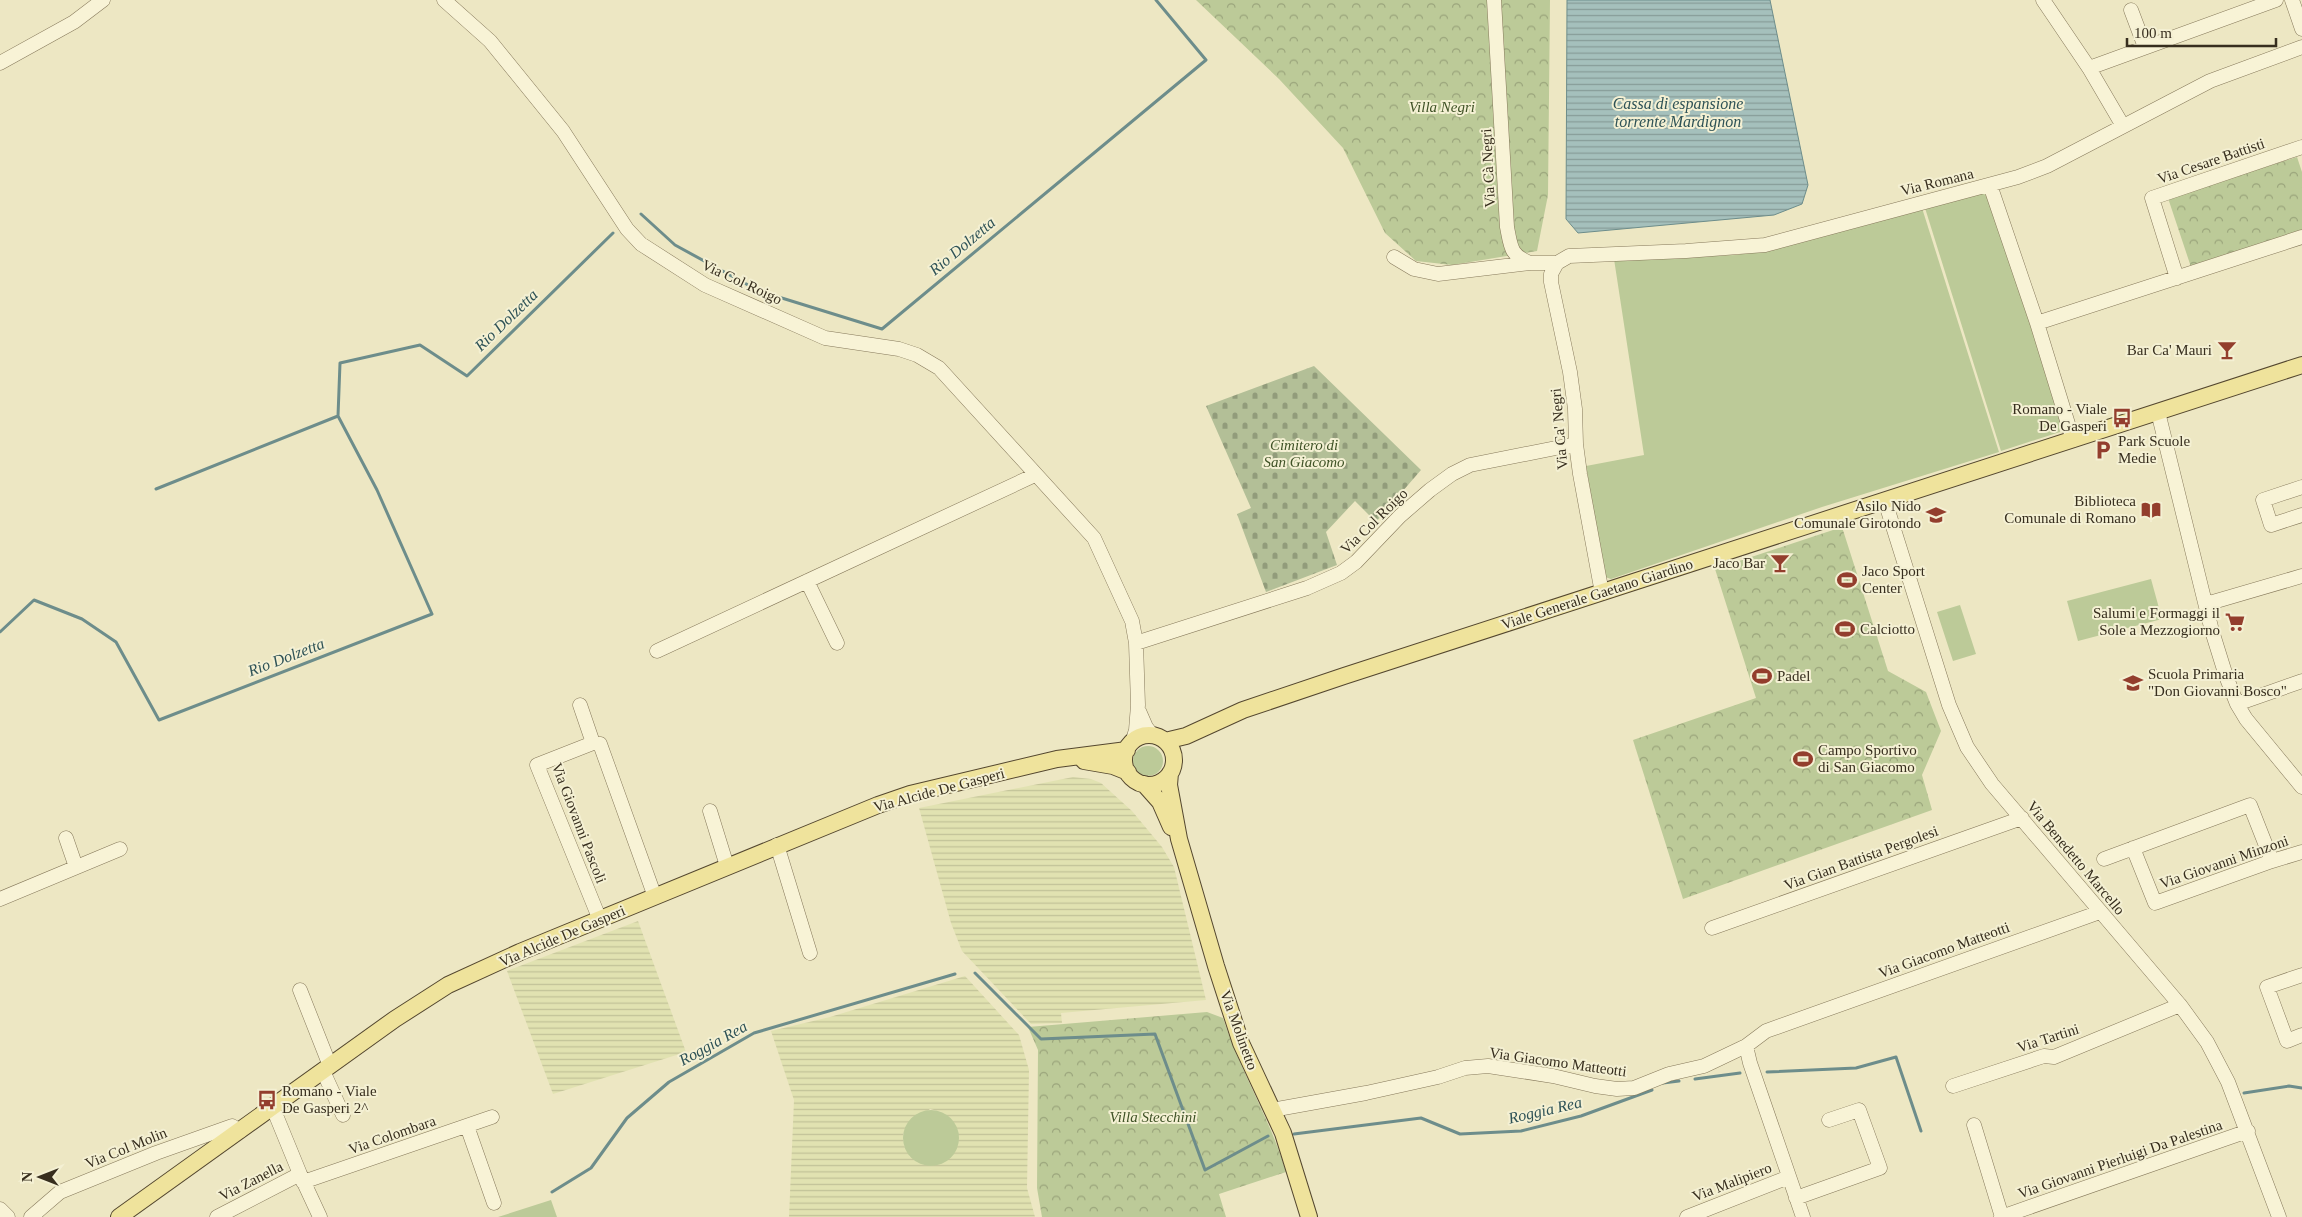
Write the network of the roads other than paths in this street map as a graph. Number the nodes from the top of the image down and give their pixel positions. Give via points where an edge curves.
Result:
1 (103, 0) edge
2 (444, 0) edge
3 (1494, 0) edge
4 (2044, 0) edge
5 (2276, 0) edge
6 (2292, 0) edge
7 (2131, 10) dead end
8 (2302, 29) edge
9 (2145, 47) junction
10 (2302, 47) edge
11 (0, 63) edge
12 (2088, 68) junction
13 (2123, 126) junction
14 (2302, 147) edge
15 (1990, 185) junction
16 (2302, 237) edge
17 (1394, 257) dead end
18 (1530, 263) junction
19 (1557, 263) junction
20 (2177, 278) junction
21 (2037, 323) junction
22 (2302, 365) edge
23 (2158, 412) junction
24 (2073, 440) junction
25 (1576, 444) junction
26 (1035, 475) junction
27 (2302, 487) edge
28 (1885, 501) junction
29 (2302, 515) edge
30 (2302, 576) edge
31 (807, 581) junction
32 (1602, 593) junction
33 (2206, 604) junction
34 (836, 643) dead end
35 (1136, 644) junction
36 (657, 651) dead end
37 (2302, 681) edge
38 (2237, 704) junction
39 (580, 705) dead end
40 (1138, 709) junction
41 (1234, 714) junction
42 (1159, 739) junction
43 (593, 743) junction
44 (1129, 746) junction
45 (1057, 759) junction
46 (1172, 768) junction
47 (1128, 772) junction
48 (1144, 784) junction
49 (2302, 787) edge
50 (710, 812) dead end
51 (2022, 818) junction
52 (66, 838) dead end
53 (1179, 839) junction
54 (777, 845) junction
55 (2134, 848) junction
56 (120, 849) dead end
57 (2302, 852) edge
58 (2104, 859) dead end
59 (2272, 861) junction
60 (727, 866) junction
61 (76, 867) junction
62 (655, 897) junction
63 (0, 899) edge
64 (2100, 912) junction
65 (600, 920) junction
66 (1712, 928) dead end
67 (810, 953) dead end
68 (2302, 974) edge
69 (300, 990) dead end
70 (2180, 1005) junction
71 (2302, 1035) edge
72 (1746, 1046) junction
73 (326, 1069) junction
74 (1953, 1086) dead end
75 (273, 1108) junction
76 (1272, 1110) junction
77 (343, 1115) dead end
78 (492, 1117) dead end
79 (1829, 1120) dead end
80 (1974, 1125) dead end
81 (467, 1126) junction
82 (240, 1130) junction
83 (2248, 1132) junction
84 (1789, 1177) junction
85 (301, 1178) junction
86 (1796, 1198) junction
87 (494, 1203) dead end
88 (0, 1209) edge
89 (8, 1217) edge
90 (31, 1217) edge
91 (119, 1217) edge
92 (217, 1217) edge
93 (320, 1217) edge
94 (1309, 1217) edge
95 (1687, 1217) edge
96 (1803, 1217) edge
97 (2001, 1217) edge
98 (2279, 1217) edge

1 - 11 street via 74,22
2 - 26 street, Via Col Roigo via 490,42 563,131 627,229 642,244 705,285 825,338 899,349 917,355 939,368
3 - 18 street, Via Cà Negri via 1507,227 1511,249
4 - 12 street
5 - 9 street
6 - 8 street
7 - 9 street
9 - 12 street
10 - 13 street, Via Romana via 2210,81
12 - 13 street
13 - 15 street, Via Romana via 2047,166
14 - 20 street, Via Cesare Battisti via 2152,198
15 - 19 street, Via Romana via 1765,244 1686,252 1583,254 1569,256
15 - 21 street
16 - 20 street
17 - 18 street via 1414,270 1438,274
18 - 19 street
19 - 25 street, Via Ca' Negri via 1551,282 1571,382
20 - 21 street
21 - 24 street
22 - 23 main road, Viale Generale Gaetano Giardino
23 - 24 main road, Viale Generale Gaetano Giardino
23 - 33 street
24 - 28 main road, Viale Generale Gaetano Giardino
25 - 32 street, Via Ca' Negri
25 - 35 street, Via Col Roigo via 1470,465 1430,490 1341,573 1307,588
26 - 31 street
26 - 35 street, Via Col Roigo via 1094,538 1132,621
27 - 29 street via 2263,500 2271,525
28 - 32 main road, Viale Generale Gaetano Giardino
28 - 51 street, Via Benedetto Marcello via 1960,735 1983,772
30 - 33 street
31 - 34 street
31 - 36 street
32 - 41 main road, Viale Generale Gaetano Giardino
33 - 38 street
35 - 40 street, Via Col Roigo
37 - 38 street
38 - 49 street via 2255,732
39 - 43 street
40 - 42 street, Via Col Roigo via 1145,725
40 - 44 street, Via Col Roigo via 1136,730
41 - 42 main road, Viale Generale Gaetano Giardino via 1186,736
41 - 46 main road, Viale Generale Gaetano Giardino via 1188,745
42 - 44 main road via 1138,738
42 - 46 main road via 1173,754
43 - 62 street via 603,748
43 - 65 street, Via Giovanni Pascoli via 537,765
44 - 45 main road, Via Alcide De Gasperi
44 - 47 main road via 1125,765
45 - 47 main road, Via Alcide De Gasperi via 1113,766
45 - 54 main road, Via Alcide De Gasperi via 910,794
46 - 48 main road via 1159,783
46 - 53 main road, Via Molinetto via 1169,784
47 - 48 main road
48 - 53 main road, Via Molinetto via 1160,802
50 - 60 street
51 - 64 street, Via Benedetto Marcello
51 - 66 street, Via Gian Battista Pergolesi
52 - 61 street
53 - 76 main road, Via Molinetto via 1241,1043
54 - 60 main road, Via Alcide De Gasperi
54 - 67 street
55 - 58 street
55 - 59 street, Via Giovanni Minzoni via 2155,903
55 - 59 street via 2250,805
56 - 61 street
57 - 59 street, Via Giovanni Minzoni
60 - 62 main road, Via Alcide De Gasperi
61 - 63 street
62 - 65 main road, Via Alcide De Gasperi
64 - 70 street, Via Benedetto Marcello
64 - 72 street, Via Giacomo Matteotti via 1766,1031
65 - 73 main road, Via Alcide De Gasperi via 448,985
68 - 71 street via 2267,987 2287,1041
69 - 73 street
70 - 74 street, Via Tartini via 2054,1056 2044,1056
70 - 83 street, Via Benedetto Marcello via 2207,1042
72 - 76 street, Via Giacomo Matteotti via 1704,1066 1669,1074 1634,1088 1602,1088 1488,1066 1465,1068 1402,1086
72 - 84 street
73 - 75 main road, Via Alcide De Gasperi
73 - 77 street
75 - 82 main road, Via Alcide De Gasperi
75 - 85 street
76 - 94 main road, Via Molinetto via 1283,1133
78 - 81 street, Via Colombara
79 - 86 street via 1859,1110 1880,1168
80 - 97 street, Via Giovanni Pierluigi Da Palestina
81 - 85 street, Via Colombara
81 - 87 street
82 - 90 street, Via Col Molin via 232,1126 156,1152 60,1192
82 - 91 main road, Via Alcide De Gasperi
83 - 97 street, Via Giovanni Pierluigi Da Palestina
83 - 98 street, Via Benedetto Marcello
84 - 86 street
84 - 95 street, Via Malipiero
85 - 92 street, Via Zanella
85 - 93 street
86 - 96 street
88 - 89 street

